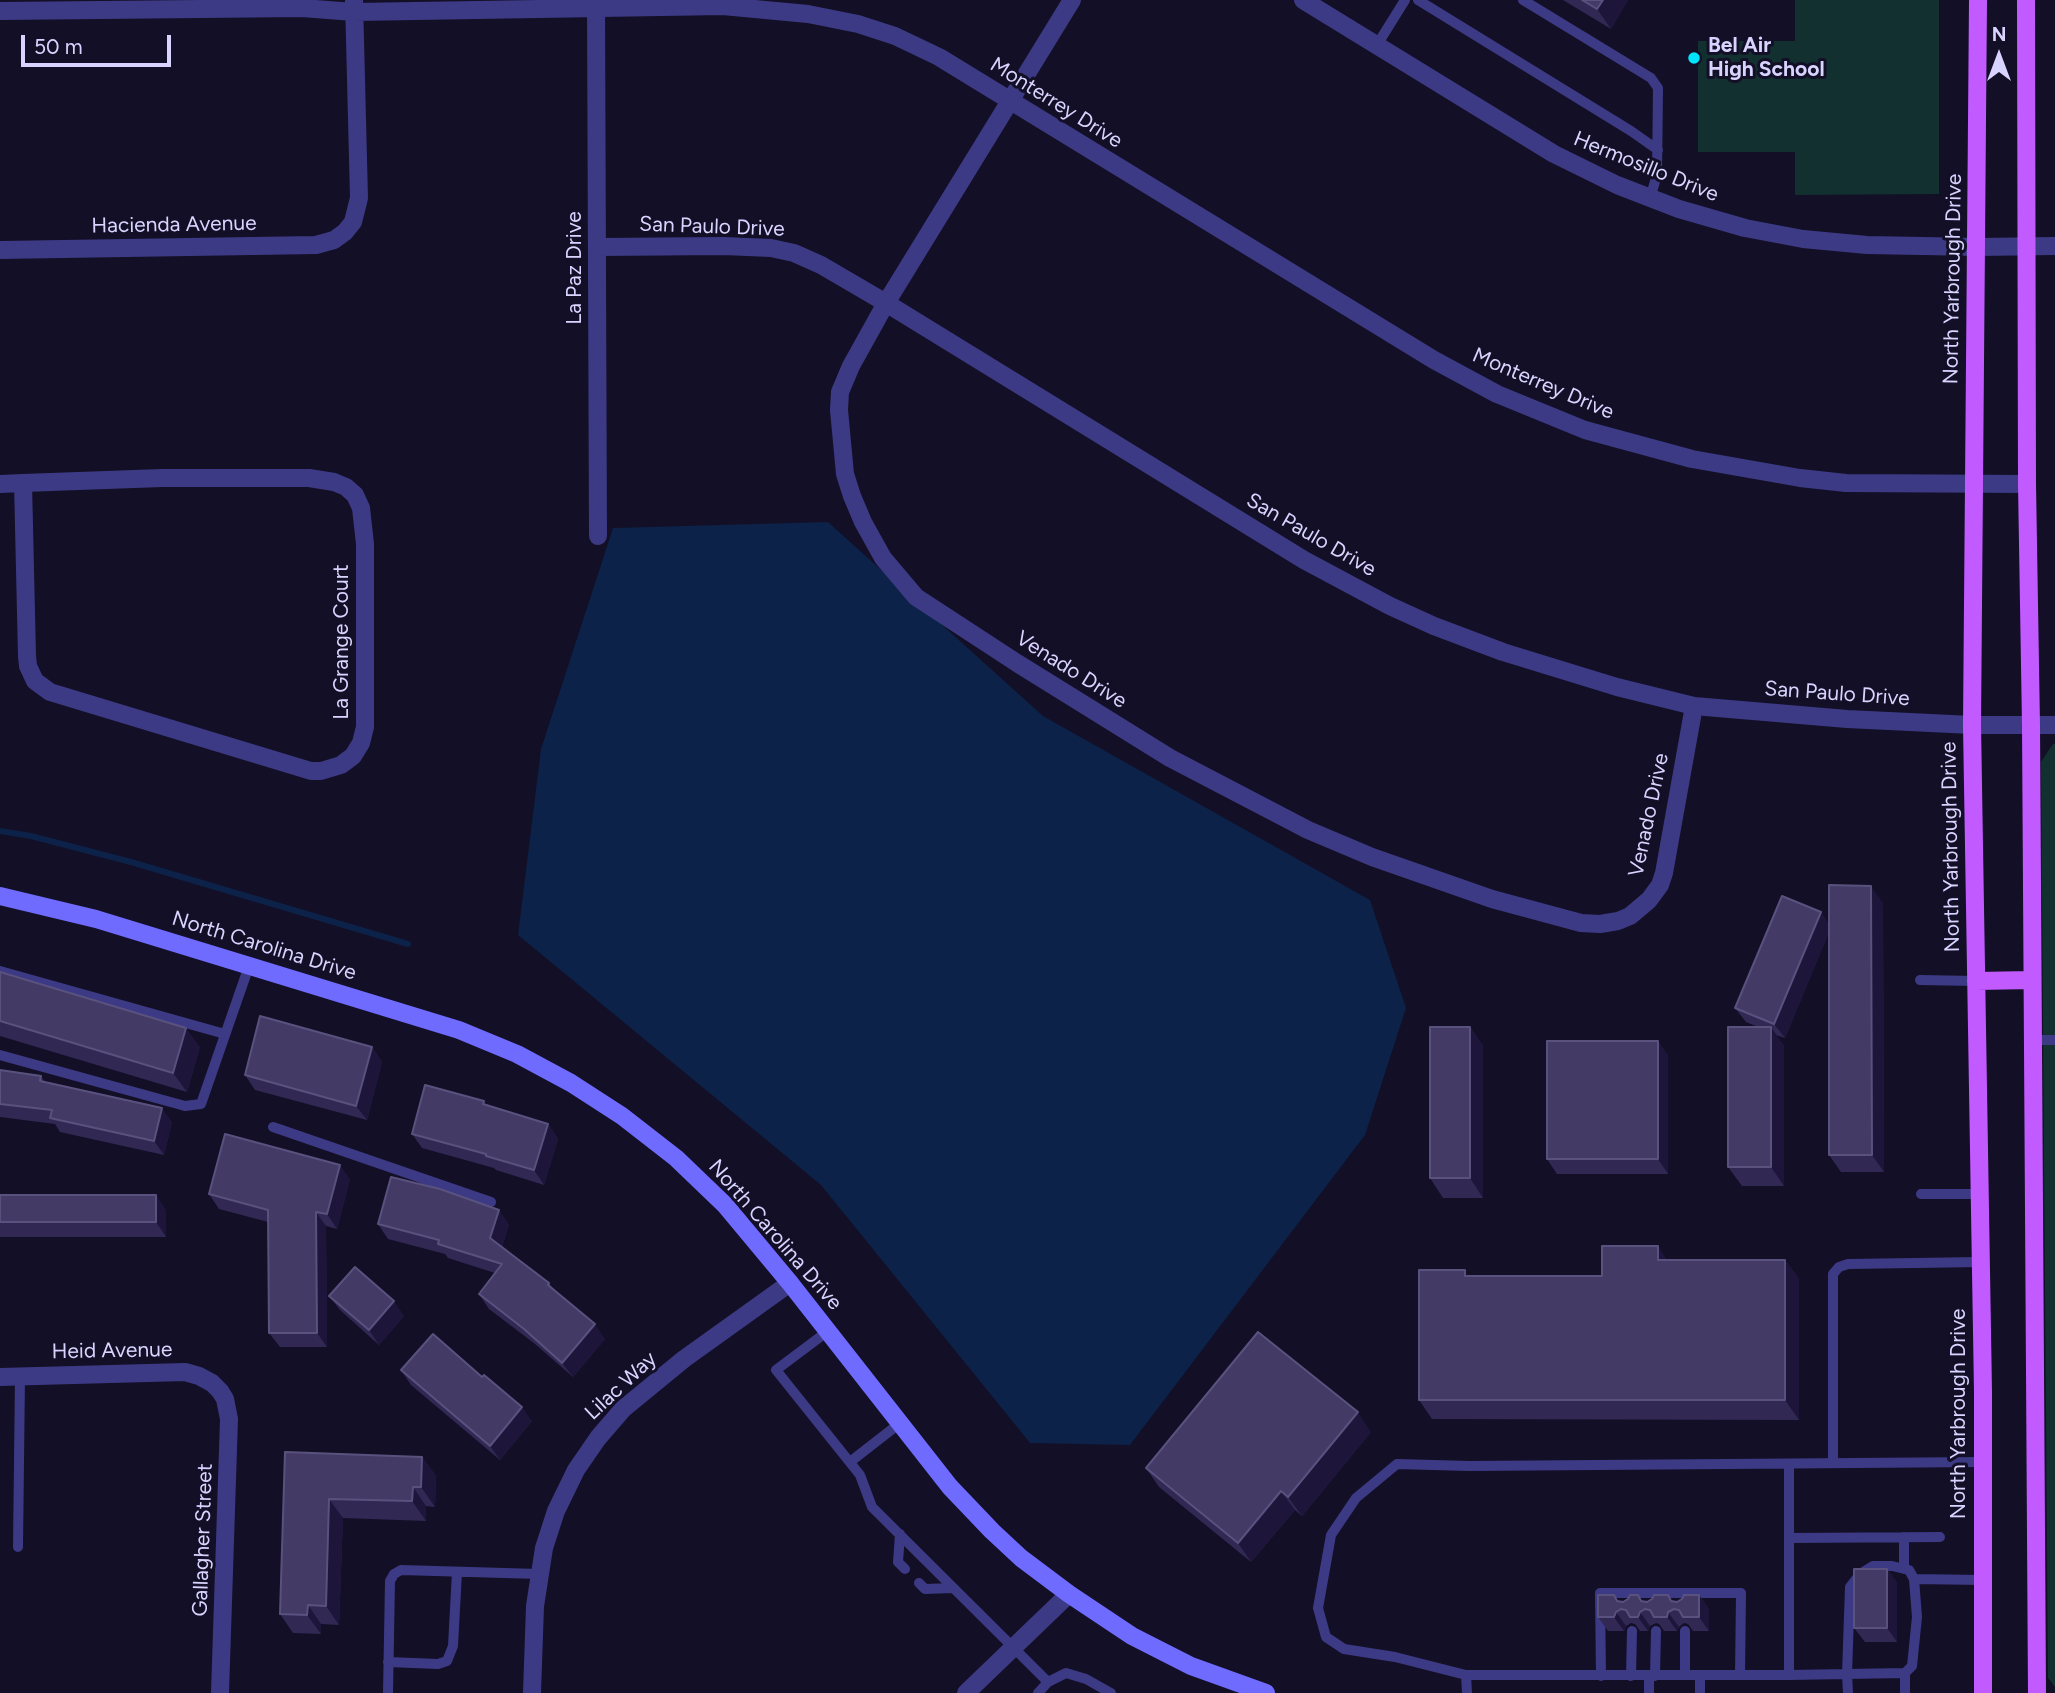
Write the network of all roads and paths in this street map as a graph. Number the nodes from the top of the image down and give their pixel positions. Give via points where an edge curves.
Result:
1 (1072, 0) edge
2 (1303, 0) edge
3 (1405, 0) edge
4 (1418, 0) edge
5 (1523, 0) edge
6 (1978, 0) edge
7 (2026, 0) edge
8 (596, 4) edge
9 (354, 6) edge
10 (0, 11) edge
11 (1377, 45) junction
12 (1010, 102) junction
13 (1658, 150) junction
14 (1650, 198) junction
15 (2027, 246) junction
16 (2055, 246) edge
17 (597, 247) junction
18 (1977, 247) junction
19 (0, 250) edge
20 (886, 303) junction
21 (0, 484) edge
22 (23, 484) junction
23 (2027, 484) junction
24 (1973, 485) junction
25 (598, 536) dead end
26 (1695, 706) junction
27 (1972, 724) junction
28 (2031, 725) junction
29 (2055, 725) edge
30 (0, 896) edge
31 (249, 966) junction
32 (0, 971) edge
33 (1920, 980) dead end
34 (2032, 980) junction
35 (1976, 981) junction
36 (226, 1034) junction
37 (2032, 1041) junction
38 (2055, 1041) edge
39 (0, 1055) edge
40 (273, 1127) dead end
41 (1921, 1194) dead end
42 (1980, 1194) junction
43 (491, 1202) dead end
44 (1981, 1262) junction
45 (790, 1283) junction
46 (828, 1331) junction
47 (20, 1376) junction
48 (0, 1377) edge
49 (219, 1391) joint
50 (900, 1423) junction
51 (850, 1462) junction
52 (1982, 1462) junction
53 (1833, 1463) junction
54 (1789, 1464) junction
55 (900, 1534) junction
56 (1940, 1536) dead end
57 (1904, 1537) junction
58 (1789, 1538) junction
59 (18, 1547) dead end
60 (905, 1569) dead end
61 (1903, 1569) junction
62 (457, 1572) junction
63 (539, 1574) junction
64 (1914, 1578) junction
65 (1983, 1580) junction
66 (919, 1584) dead end
67 (953, 1588) junction
68 (1069, 1594) junction
69 (1685, 1631) edge
70 (1632, 1632) edge
71 (1656, 1632) edge
72 (1012, 1648) junction
73 (388, 1662) junction
74 (1905, 1673) junction
75 (1847, 1674) junction
76 (1466, 1675) junction
77 (1685, 1675) junction
78 (1700, 1675) junction
79 (1740, 1675) junction
80 (1790, 1675) junction
81 (1601, 1676) junction
82 (1631, 1676) junction
83 (1652, 1676) junction
84 (1048, 1682) junction
85 (1262, 1692) edge
86 (220, 1693) edge
87 (388, 1693) edge
88 (532, 1693) edge
89 (966, 1693) edge
90 (1038, 1693) edge
91 (1111, 1693) edge
92 (1466, 1693) edge
93 (1649, 1693) edge
94 (1700, 1693) edge
95 (1848, 1693) edge
96 (1905, 1693) edge
97 (1983, 1693) edge
98 (2037, 1693) edge

1 - 12 street, Venado Drive
2 - 11 street, Hermosillo Drive
3 - 11 lane
4 - 13 lane
5 - 13 lane via 1651,78 1660,99
6 - 18 main road, North Yarbrough Drive
7 - 15 main road
8 - 9 street, Monterrey Drive
8 - 12 street, Monterrey Drive via 769,9 858,24 939,57
8 - 17 street, La Paz Drive
9 - 10 street, Monterrey Drive
9 - 19 street, Hacienda Avenue via 359,198 353,222 334,240 316,245
11 - 14 street, Hermosillo Drive via 1554,154
12 - 20 street, Venado Drive
12 - 24 street, Monterrey Drive via 1434,360 1497,394 1586,430 1692,459 1788,476 1846,483
13 - 14 lane
14 - 18 street, Hermosillo Drive via 1745,228 1802,239
15 - 16 street, Hermosillo Drive
15 - 18 street, Hermosillo Drive
15 - 23 main road
17 - 20 street, San Paulo Drive via 771,248 821,265
17 - 25 street, La Paz Drive
18 - 24 main road, North Yarbrough Drive
20 - 26 street, San Paulo Drive via 1304,560 1390,606 1503,652
20 - 26 street, Venado Drive via 850,366 839,410 845,474 883,558 916,597 1017,663 1170,758 1308,830 1492,899 1581,923 1618,921 1640,909 1660,885
21 - 22 street, La Grange Court
22 - 22 street, La Grange Court via 309,478 346,487 362,508 365,544 365,727 353,756 336,768 311,771 50,692 36,681 27,656
23 - 24 street, Monterrey Drive
23 - 28 main road
24 - 27 main road, North Yarbrough Drive
26 - 27 street, San Paulo Drive
27 - 28 street, San Paulo Drive
27 - 35 main road, North Yarbrough Drive
28 - 29 street, San Paulo Drive
28 - 34 main road
30 - 31 main road, North Carolina Drive via 96,919
31 - 36 lane
31 - 45 main road, North Carolina Drive via 459,1030 572,1083 676,1158 725,1205
32 - 36 lane
33 - 35 lane
34 - 35 main road
34 - 37 main road
35 - 42 main road, North Yarbrough Drive
36 - 39 lane via 201,1104 185,1106
37 - 38 lane
37 - 98 main road
40 - 43 lane
41 - 42 lane
42 - 44 main road, North Yarbrough Drive
44 - 52 main road, North Yarbrough Drive
44 - 53 lane via 1847,1264 1833,1274
45 - 46 main road, North Carolina Drive
45 - 63 street, Lilac Way via 623,1409 576,1470 556,1511
46 - 50 main road, North Carolina Drive
46 - 51 lane via 776,1370
47 - 48 street, Heid Avenue
47 - 49 street, Heid Avenue via 185,1372 212,1383
47 - 59 lane
49 - 86 street, Gallagher Street via 229,1419
50 - 51 lane
50 - 68 main road, North Carolina Drive via 992,1531
51 - 55 lane via 873,1507
52 - 53 lane
52 - 65 main road, North Yarbrough Drive
53 - 54 lane
54 - 58 lane
54 - 76 lane via 1396,1464 1356,1498 1331,1535 1318,1608 1326,1637 1344,1649
55 - 60 lane via 898,1562
55 - 67 lane
56 - 57 lane
57 - 58 lane
57 - 61 lane
58 - 80 lane
61 - 64 lane
61 - 75 lane via 1873,1566 1860,1573 1850,1587
62 - 63 lane
62 - 73 lane via 453,1646 447,1661
62 - 73 lane via 401,1570 394,1574 390,1581
63 - 88 street, Lilac Way
64 - 65 lane
64 - 74 lane via 1917,1618 1912,1666
65 - 97 main road, North Yarbrough Drive
66 - 67 lane via 925,1589
67 - 72 lane
68 - 72 street
68 - 85 main road, North Carolina Drive via 1143,1642 1191,1666
69 - 77 lane
70 - 82 lane
71 - 83 lane
72 - 84 lane
72 - 89 street
73 - 87 lane
74 - 75 lane
74 - 96 lane
75 - 80 lane
75 - 95 lane
76 - 81 lane
76 - 92 lane
77 - 78 lane
77 - 83 lane
78 - 79 lane
78 - 94 lane
79 - 80 lane
79 - 81 lane via 1741,1593 1686,1597 1600,1594
81 - 82 lane
82 - 83 lane
83 - 93 lane
84 - 90 lane
84 - 91 lane via 1066,1673

